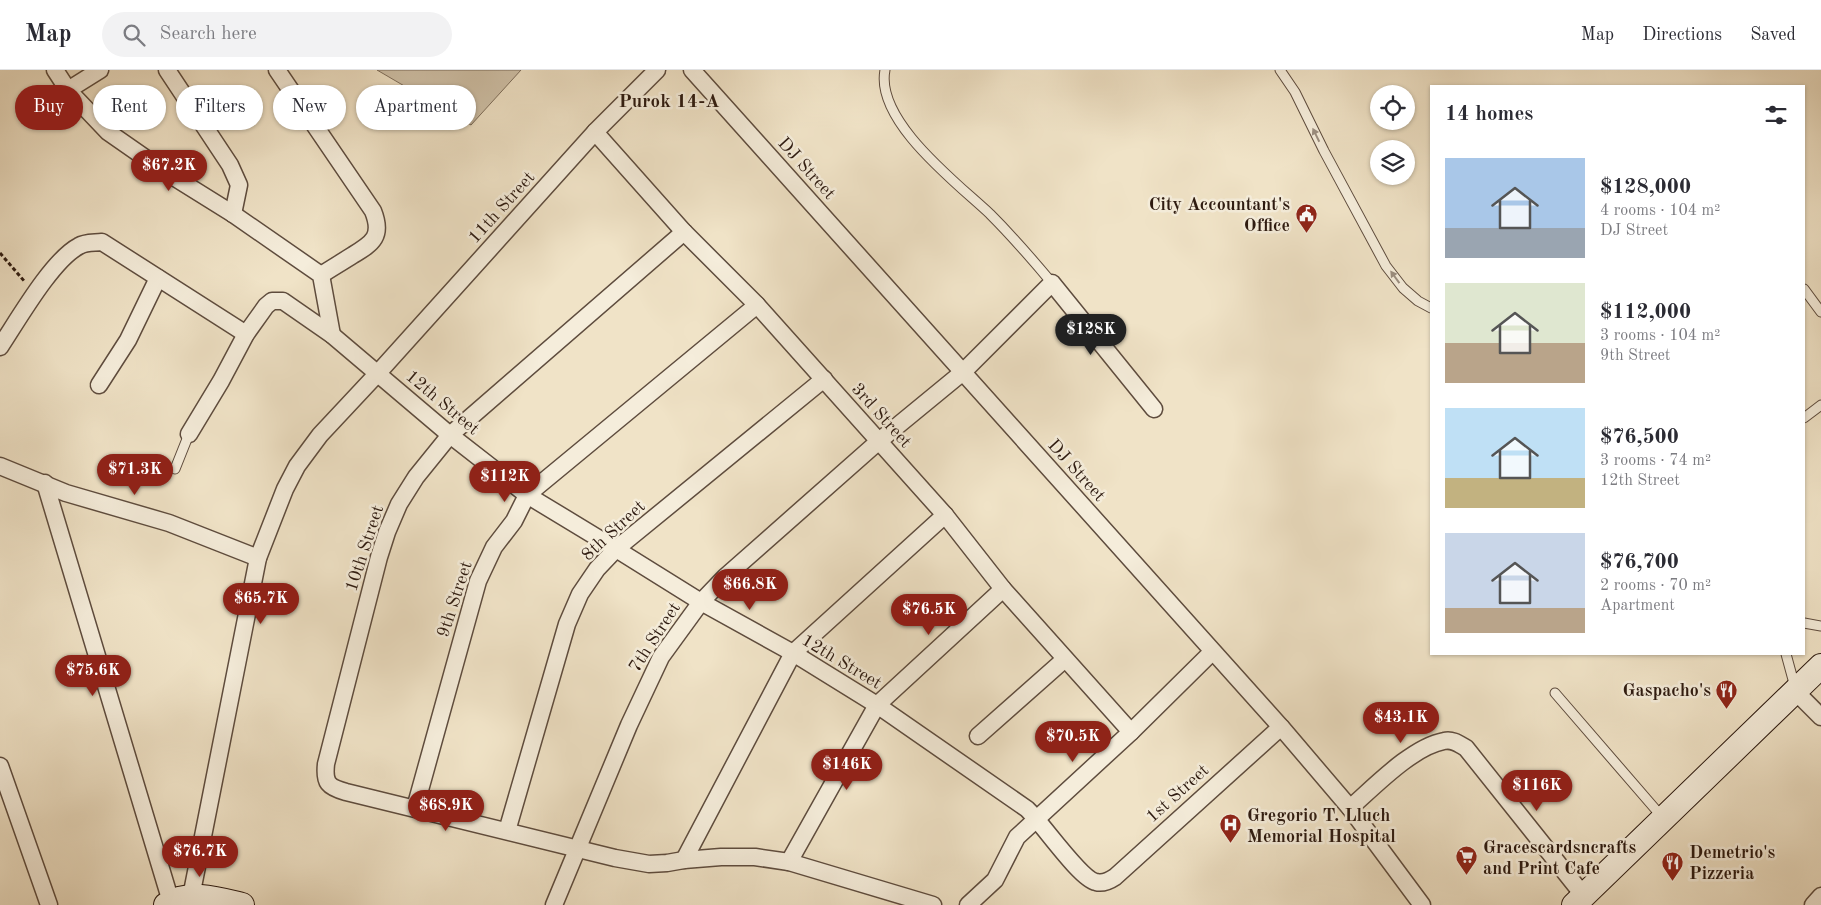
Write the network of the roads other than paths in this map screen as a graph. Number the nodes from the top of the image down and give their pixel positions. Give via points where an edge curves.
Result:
1 (55, 70) edge
2 (100, 70) edge
3 (167, 70) edge
4 (277, 70) edge
5 (656, 70) edge
6 (692, 70) edge
7 (886, 70) edge
8 (1280, 70) edge
9 (65, 85) edge
10 (76, 85) edge
11 (83, 106) edge
12 (595, 132) junction
13 (233, 214) junction
14 (684, 232) junction
15 (321, 275) junction
16 (158, 278) junction
17 (1052, 283) junction
18 (1805, 290) edge
19 (757, 305) junction
20 (1430, 307) edge
21 (1821, 312) edge
22 (246, 334) junction
23 (332, 335) junction
24 (0, 347) edge
25 (963, 372) junction
26 (378, 373) junction
27 (824, 379) junction
28 (99, 386) dead end
29 (1821, 405) edge
30 (1154, 409) dead end
31 (1805, 417) edge
32 (189, 434) joint
33 (450, 435) junction
34 (879, 441) junction
35 (0, 466) edge
36 (175, 469) dead end
37 (45, 483) junction
38 (527, 496) junction
39 (945, 515) junction
40 (616, 548) junction
41 (258, 558) junction
42 (1003, 589) junction
43 (701, 602) junction
44 (1805, 623) edge
45 (1821, 626) edge
46 (1212, 652) junction
47 (792, 653) junction
48 (1786, 655) edge
49 (1065, 659) junction
50 (1821, 666) edge
51 (1796, 692) junction
52 (1555, 693) dead end
53 (877, 705) junction
54 (1821, 717) edge
55 (1280, 727) junction
56 (1130, 732) junction
57 (978, 736) dead end
58 (0, 766) edge
59 (415, 808) junction
60 (1350, 808) junction
61 (1036, 818) junction
62 (1664, 820) junction
63 (507, 831) junction
64 (578, 849) junction
65 (684, 860) junction
66 (789, 862) junction
67 (1097, 883) joint
68 (1821, 896) edge
69 (1579, 900) edge
70 (176, 901) edge
71 (913, 902) edge
72 (49, 905) edge
73 (242, 905) edge
74 (554, 905) edge
75 (933, 905) edge
76 (968, 905) edge
77 (1422, 905) edge
78 (1813, 905) edge

1 - 9 street
2 - 10 street
3 - 13 street via 230,165 239,185
4 - 15 street via 373,211 377,222 371,244
5 - 12 street, 11th Street
6 - 25 street, DJ Street
7 - 17 lane via 884,78 891,106 906,131 935,164 1022,247
20 -> 8 lane via 1403,288 1386,266 1296,92
11 - 13 street via 108,132
12 - 14 street, 3rd Street
12 - 26 street, 11th Street
13 - 15 street
14 - 19 street, 3rd Street
14 - 33 street, 10th Street
15 - 23 street
16 - 22 street
16 - 24 street via 102,242 81,244 66,254
16 - 28 street via 128,340
17 - 25 street, 7th Street
17 - 30 street
18 - 21 lane
19 - 27 street, 3rd Street
19 - 38 street, 9th Street
22 - 23 street, 12th Street via 266,306 272,301 283,301
22 - 32 street
23 - 26 street, 12th Street
25 - 34 street, 7th Street
25 - 46 street, DJ Street
26 - 33 street, 12th Street
26 - 41 street, 11th Street via 320,435 297,466
27 - 34 street, 3rd Street
27 - 40 street, 8th Street
29 - 31 lane
32 - 36 lane
33 - 38 street, 12th Street
33 - 59 street, 10th Street via 416,477 387,532 326,764 328,784 335,789
34 - 39 street, 3rd Street
34 - 43 street, 7th Street
35 - 37 street
37 - 41 street via 169,522
37 - 70 street
38 - 40 street, 12th Street
38 - 59 street, 9th Street via 514,521 494,547 478,581
39 - 42 street, 3rd Street
39 - 47 street
40 - 43 street, 12th Street
40 - 63 street, 8th Street via 596,569 567,624
41 - 70 street, 11th Street
42 - 49 street, 3rd Street
42 - 53 street
43 - 47 street, 12th Street
43 - 64 street, 7th Street via 661,657
44 - 45 lane
46 - 55 street, DJ Street
46 - 56 street
47 - 53 street, 12th Street
47 - 65 street
48 - 51 lane
49 - 56 street, 3rd Street
49 - 57 street
50 - 51 main road
51 - 54 street
51 - 62 main road
52 - 62 lane
53 - 61 street, 12th Street
53 - 66 street
55 - 60 street, DJ Street
55 - 67 street, 1st Street via 1114,877
56 - 61 street
58 - 72 street
59 - 63 street
60 - 69 street via 1416,752 1445,741 1454,741 1472,755
60 - 77 street, DJ Street
61 - 67 street, 12th Street via 1082,874
61 - 76 street via 1017,837 995,880
62 - 69 main road
63 - 64 street
64 - 65 street via 649,864
64 - 74 street, 7th Street
65 - 66 street via 755,857
66 - 71 street
68 - 78 street
70 - 73 main road via 208,898
71 - 75 street

